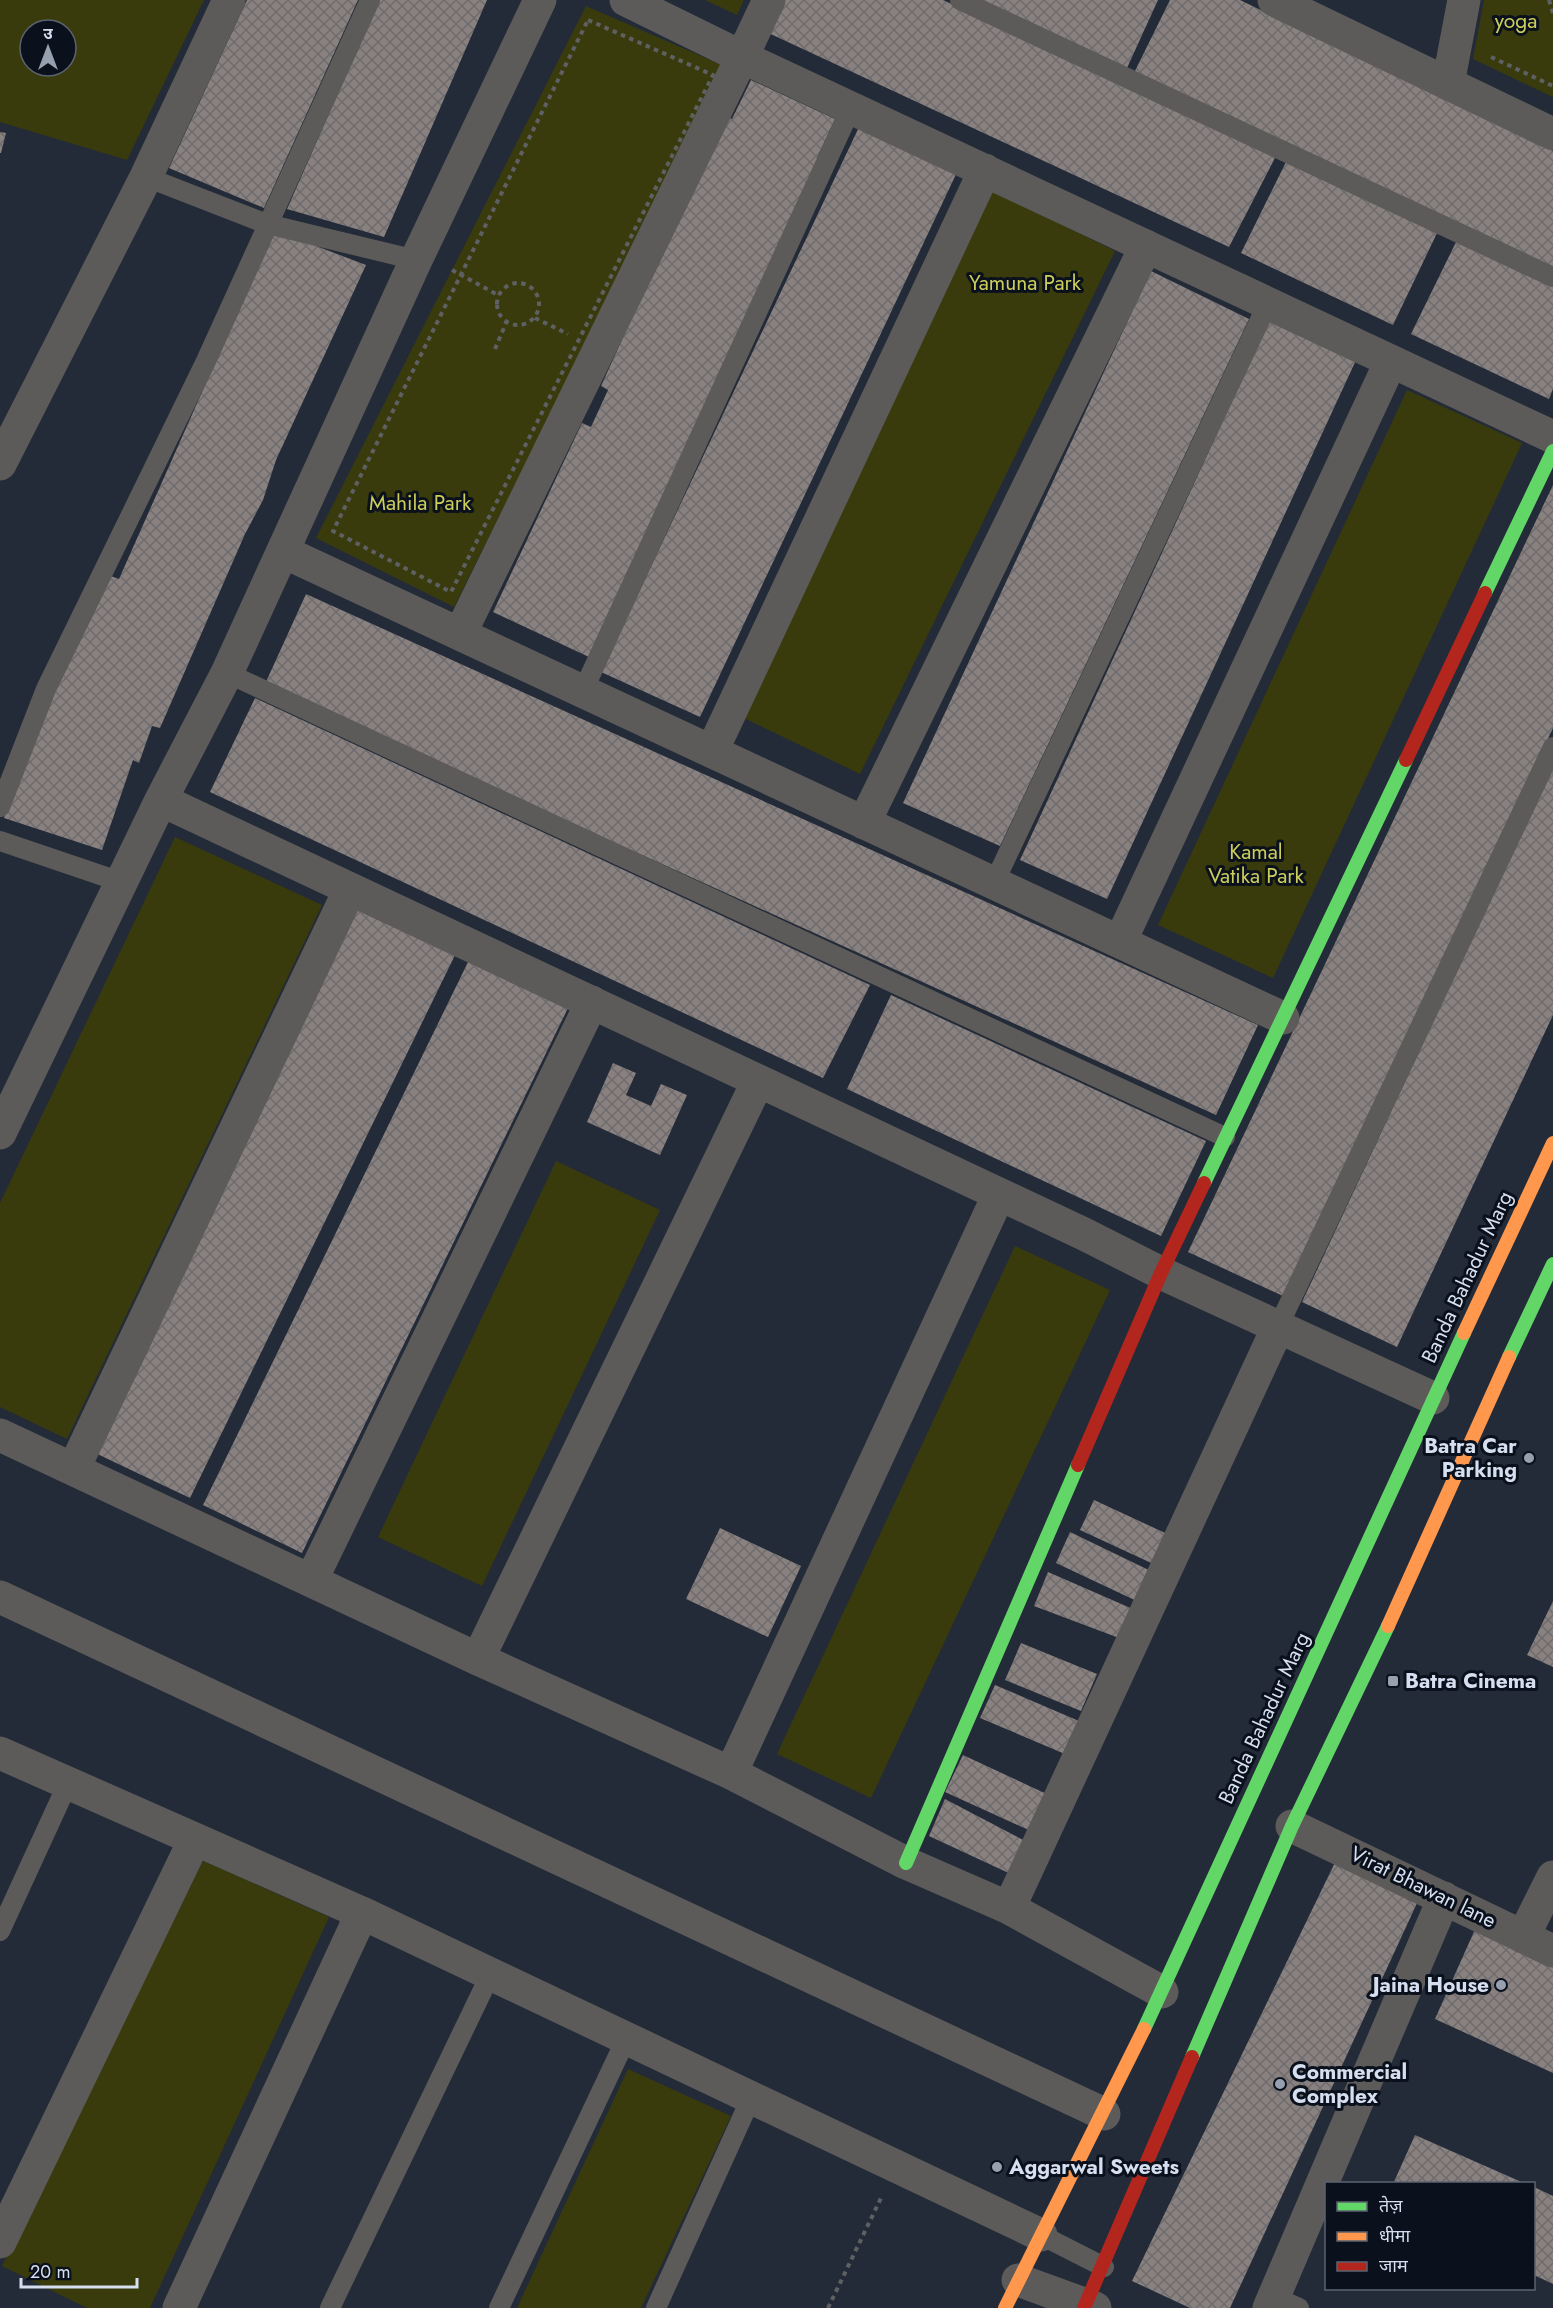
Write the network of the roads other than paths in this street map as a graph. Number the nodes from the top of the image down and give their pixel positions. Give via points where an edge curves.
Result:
1 (229, 0) edge
2 (370, 0) edge
3 (540, 0) edge
4 (626, 0) edge
5 (768, 0) edge
6 (960, 0) edge
7 (1274, 0) edge
8 (1464, 0) edge
9 (657, 16) edge
10 (742, 57) junction
11 (1448, 84) junction
12 (851, 108) junction
13 (1553, 134) edge
14 (985, 170) junction
15 (146, 177) junction
16 (267, 224) junction
17 (1146, 246) junction
18 (416, 260) junction
19 (1553, 277) edge
20 (1268, 303) junction
21 (1390, 361) junction
22 (1553, 437) edge
23 (1553, 451) edge
24 (0, 464) edge
25 (284, 552) junction
26 (460, 634) junction
27 (227, 673) junction
28 (583, 691) junction
29 (1553, 747) edge
30 (712, 751) junction
31 (161, 800) junction
32 (0, 807) edge
33 (864, 823) junction
34 (0, 841) edge
35 (124, 882) junction
36 (994, 882) junction
37 (350, 889) junction
38 (1120, 942) junction
39 (592, 1002) junction
40 (1283, 1018) junction
41 (758, 1081) junction
42 (0, 1133) edge
43 (1225, 1137) junction
44 (1553, 1143) edge
45 (999, 1194) junction
46 (1161, 1273) junction
47 (1549, 1283) edge
48 (1278, 1327) junction
49 (1433, 1398) junction
50 (0, 1435) edge
51 (74, 1468) junction
52 (311, 1581) junction
53 (0, 1597) edge
54 (478, 1659) junction
55 (0, 1753) edge
56 (731, 1773) junction
57 (68, 1783) junction
58 (1292, 1826) junction
59 (195, 1839) junction
60 (906, 1863) junction
61 (1553, 1877) edge
62 (1444, 1898) junction
63 (1010, 1908) junction
64 (362, 1913) junction
65 (0, 1931) edge
66 (1523, 1936) junction
67 (1553, 1951) edge
68 (491, 1974) junction
69 (1162, 1992) junction
70 (627, 2037) junction
71 (751, 2098) junction
72 (1104, 2114) junction
73 (1330, 2182) edge
74 (1325, 2194) edge
75 (1041, 2235) junction
76 (0, 2242) edge
77 (1104, 2267) junction
78 (1012, 2294) edge
79 (1281, 2304) edge
80 (1089, 2307) edge
81 (179, 2308) edge
82 (330, 2308) edge
83 (498, 2308) edge
84 (656, 2308) edge

1 - 15 street
2 - 16 lane
3 - 18 street
4 - 9 street
5 - 10 street
6 - 19 lane
7 - 11 street
8 - 11 street
9 - 10 street
10 - 12 street
10 - 26 street
11 - 13 street
12 - 14 street
12 - 28 lane
14 - 17 street
14 - 30 street
15 - 16 lane
15 - 24 street
16 - 18 lane
16 - 32 lane via 206,361 46,689
17 - 20 street
17 - 33 street
18 - 25 street
20 - 21 street
20 - 36 lane
21 - 22 street
21 - 38 street
23 - 40 street
25 - 26 street
25 - 27 street
26 - 28 street
27 - 31 street
27 - 43 lane
28 - 30 street
29 - 48 lane
30 - 33 street
31 - 35 street
31 - 37 street
33 - 36 street
34 - 35 lane
35 - 42 street
36 - 38 street
37 - 39 street
37 - 51 street
38 - 40 street
39 - 41 street
39 - 52 street
40 - 43 street
41 - 45 street
41 - 54 street
43 - 46 street
44 - 49 street, Banda Bahadur Marg
45 - 46 street
45 - 56 street
46 - 48 street
46 - 60 street
47 - 58 street via 1485,1407 1364,1680
48 - 49 street
48 - 63 street
49 - 69 street, Banda Bahadur Marg
50 - 51 street
51 - 52 street
52 - 54 street
53 - 72 street
54 - 56 street
55 - 57 street
56 - 60 street
57 - 59 street
57 - 65 lane
58 - 62 street, Virat Bhawan lane
58 - 77 street
59 - 64 street
59 - 76 street
60 - 63 street
61 - 66 street
62 - 66 street, Virat Bhawan lane
62 - 73 street
63 - 69 street
64 - 68 street
64 - 81 street
66 - 67 street, Virat Bhawan lane
68 - 70 street
68 - 82 lane
69 - 72 street, Banda Bahadur Marg
70 - 71 street
70 - 83 lane
71 - 75 street
71 - 84 lane
72 - 75 street, Banda Bahadur Marg
74 - 79 street
75 - 77 lane
75 - 78 street, Banda Bahadur Marg
77 - 80 street
78 - 80 street

